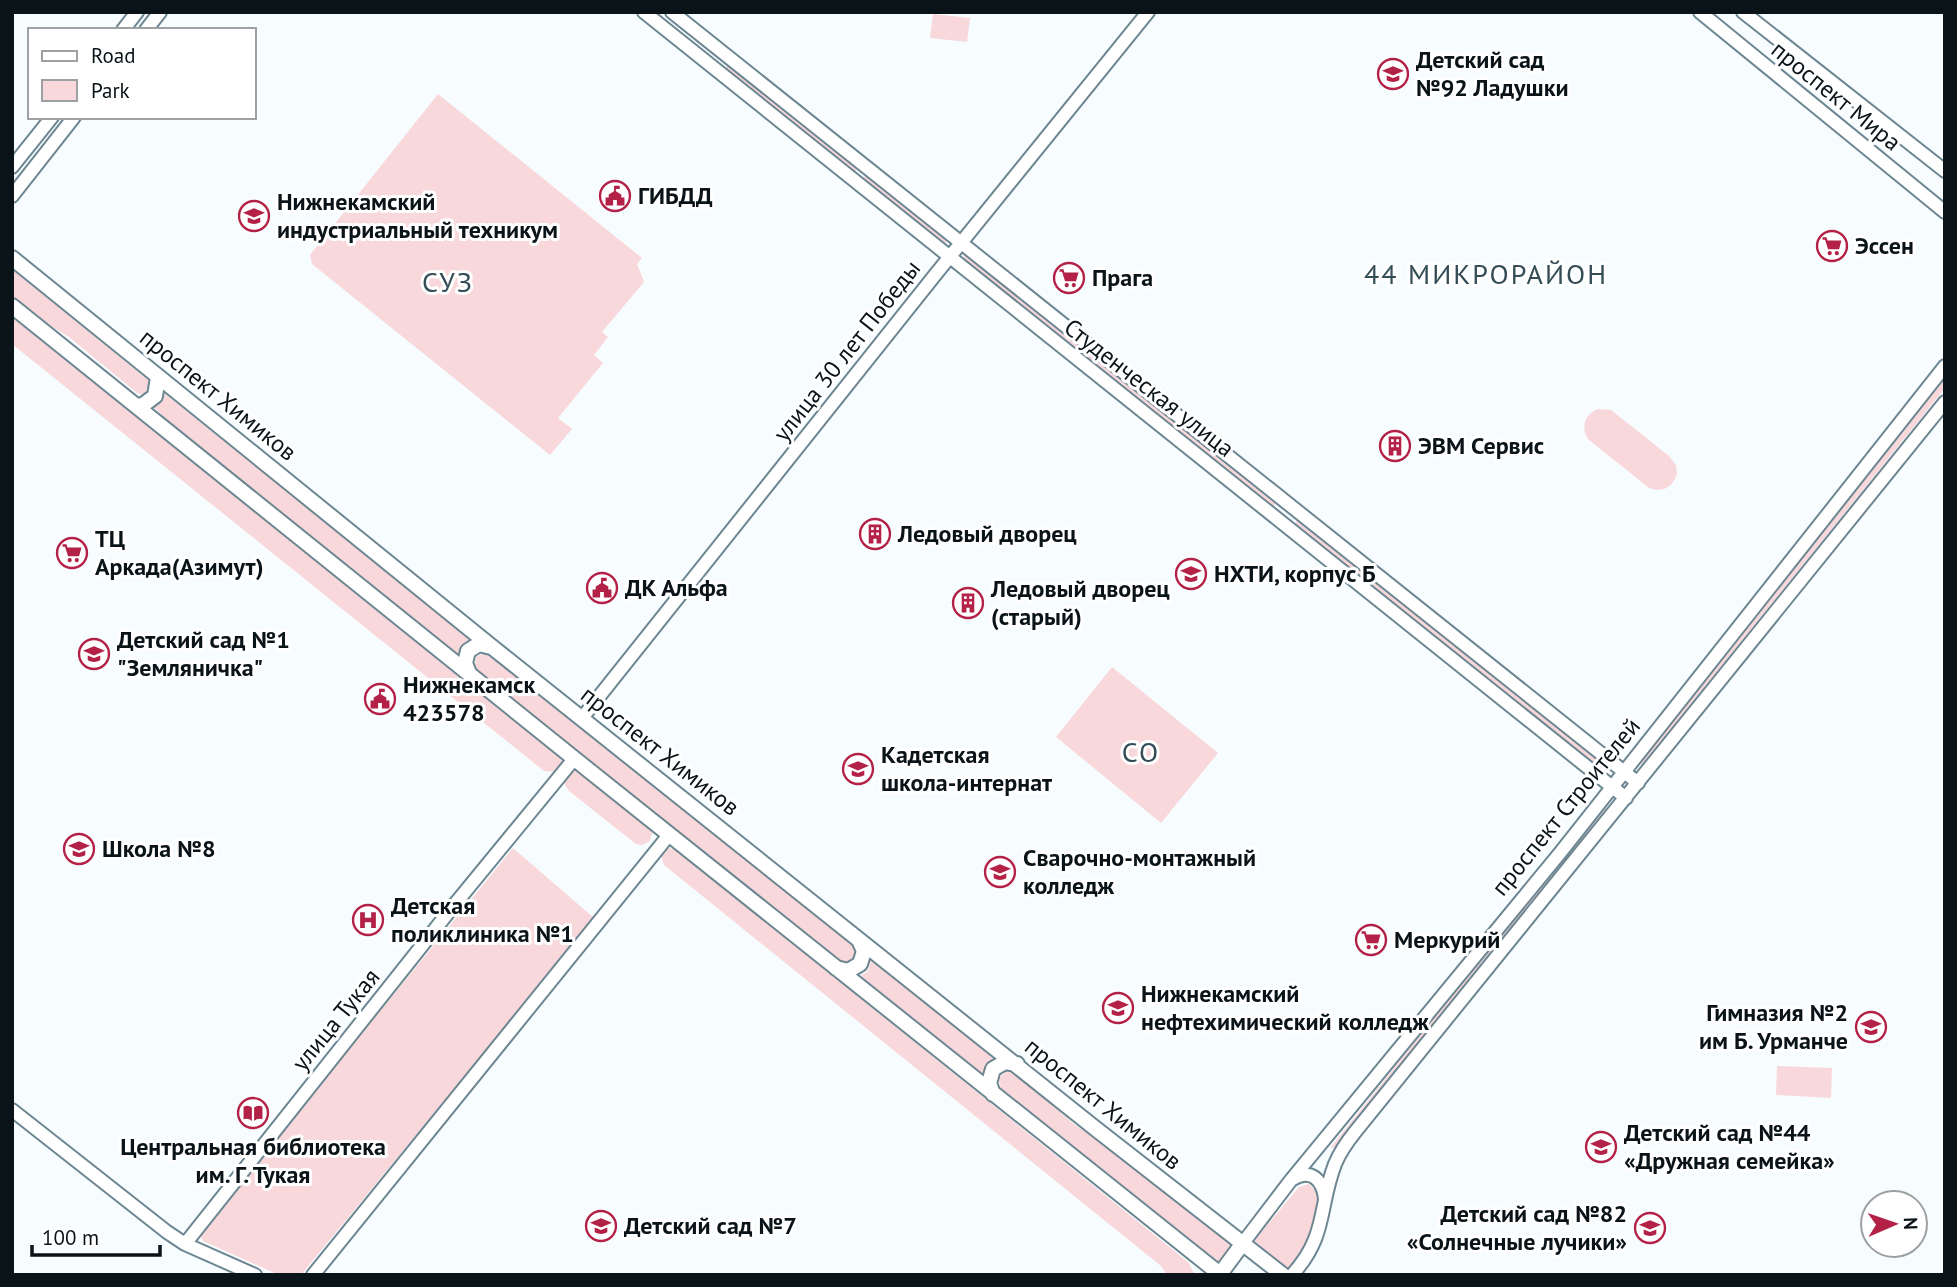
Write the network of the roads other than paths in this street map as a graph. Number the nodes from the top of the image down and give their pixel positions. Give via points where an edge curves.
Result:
1 (137, 12) edge
2 (160, 12) edge
3 (644, 12) edge
4 (672, 12) edge
5 (1148, 12) edge
6 (1700, 12) edge
7 (1743, 12) edge
8 (125, 28) edge
9 (148, 28) edge
10 (734, 62) junction
11 (723, 76) junction
12 (50, 119) edge
13 (72, 119) edge
14 (859, 162) junction
15 (12, 166) edge
16 (1945, 171) edge
17 (850, 177) junction
18 (12, 196) edge
19 (1945, 212) edge
20 (963, 242) junction
21 (950, 257) junction
22 (12, 258) edge
23 (12, 306) edge
24 (1945, 366) edge
25 (158, 377) junction
26 (1945, 402) edge
27 (137, 406) junction
28 (1283, 501) junction
29 (1297, 512) junction
30 (1274, 514) junction
31 (1288, 526) junction
32 (492, 648) junction
33 (471, 675) junction
34 (582, 718) junction
35 (575, 759) junction
36 (1623, 772) junction
37 (1638, 783) junction
38 (1612, 787) junction
39 (1626, 798) junction
40 (669, 835) junction
41 (858, 938) junction
42 (835, 967) junction
43 (1017, 1064) junction
44 (993, 1094) junction
45 (12, 1110) edge
46 (1324, 1141) junction
47 (1340, 1153) junction
48 (1291, 1180) junction
49 (1326, 1206) junction
50 (1243, 1242) junction
51 (185, 1244) junction
52 (1311, 1251) junction
53 (1220, 1274) edge
54 (255, 1275) edge
55 (313, 1275) edge
56 (1283, 1275) edge
57 (1292, 1275) edge
58 (1306, 1275) edge

1 - 8 main road
2 - 9 main road
3 - 11 main road, Студенческая улица
4 - 10 main road, Студенческая улица
5 - 20 main road, улица 30 лет Победы
6 - 19 main road, проспект Мира
7 - 16 main road, проспект Мира
10 - 11 main road via 722,64
10 - 14 main road, Студенческая улица
11 - 17 main road, Студенческая улица
12 - 15 main road
13 - 18 main road
14 - 17 main road via 861,174
14 - 20 main road, Студенческая улица
17 - 21 main road, Студенческая улица
20 - 21 main road, улица 30 лет Победы
20 - 28 main road, Студенческая улица
21 - 30 main road, Студенческая улица
21 - 34 main road, улица 30 лет Победы
22 - 25 main road, проспект Химиков
23 - 27 main road
24 - 36 main road, проспект Строителей
25 - 27 main road via 155,397
25 - 32 main road, проспект Химиков
26 - 37 main road, проспект Строителей
27 - 33 main road
28 - 29 main road, Студенческая улица
28 - 30 main road via 1283,508
29 - 31 main road
29 - 36 main road, Студенческая улица
30 - 31 main road, Студенческая улица
31 - 38 main road, Студенческая улица
32 - 33 main road via 480,644 468,651 465,663
32 - 34 main road, проспект Химиков
33 - 35 main road
34 - 41 main road, проспект Химиков
35 - 40 main road
35 - 51 main road, улица Тукая
36 - 37 main road, Студенческая улица
36 - 38 main road, проспект Строителей
37 - 39 main road, проспект Строителей
38 - 39 main road, Студенческая улица
38 - 46 main road, проспект Строителей
39 - 47 main road, проспект Строителей
40 - 42 main road
40 - 55 main road
41 - 42 main road via 864,951 860,964 848,971
41 - 43 main road, проспект Химиков
42 - 44 main road
43 - 44 main road via 1002,1063 993,1069 989,1079
43 - 50 main road, проспект Химиков
44 - 53 main road
45 - 51 main road
46 - 47 main road via 1330,1156
46 - 48 main road, проспект Строителей
47 - 49 main road, проспект Строителей
48 - 49 main road via 1304,1174 1315,1177 1322,1185
48 - 50 main road, проспект Строителей
49 - 52 main road, проспект Строителей
50 - 53 main road, проспект Строителей
50 - 56 main road, проспект Химиков
51 - 54 main road
52 - 57 main road, проспект Строителей
52 - 58 main road

